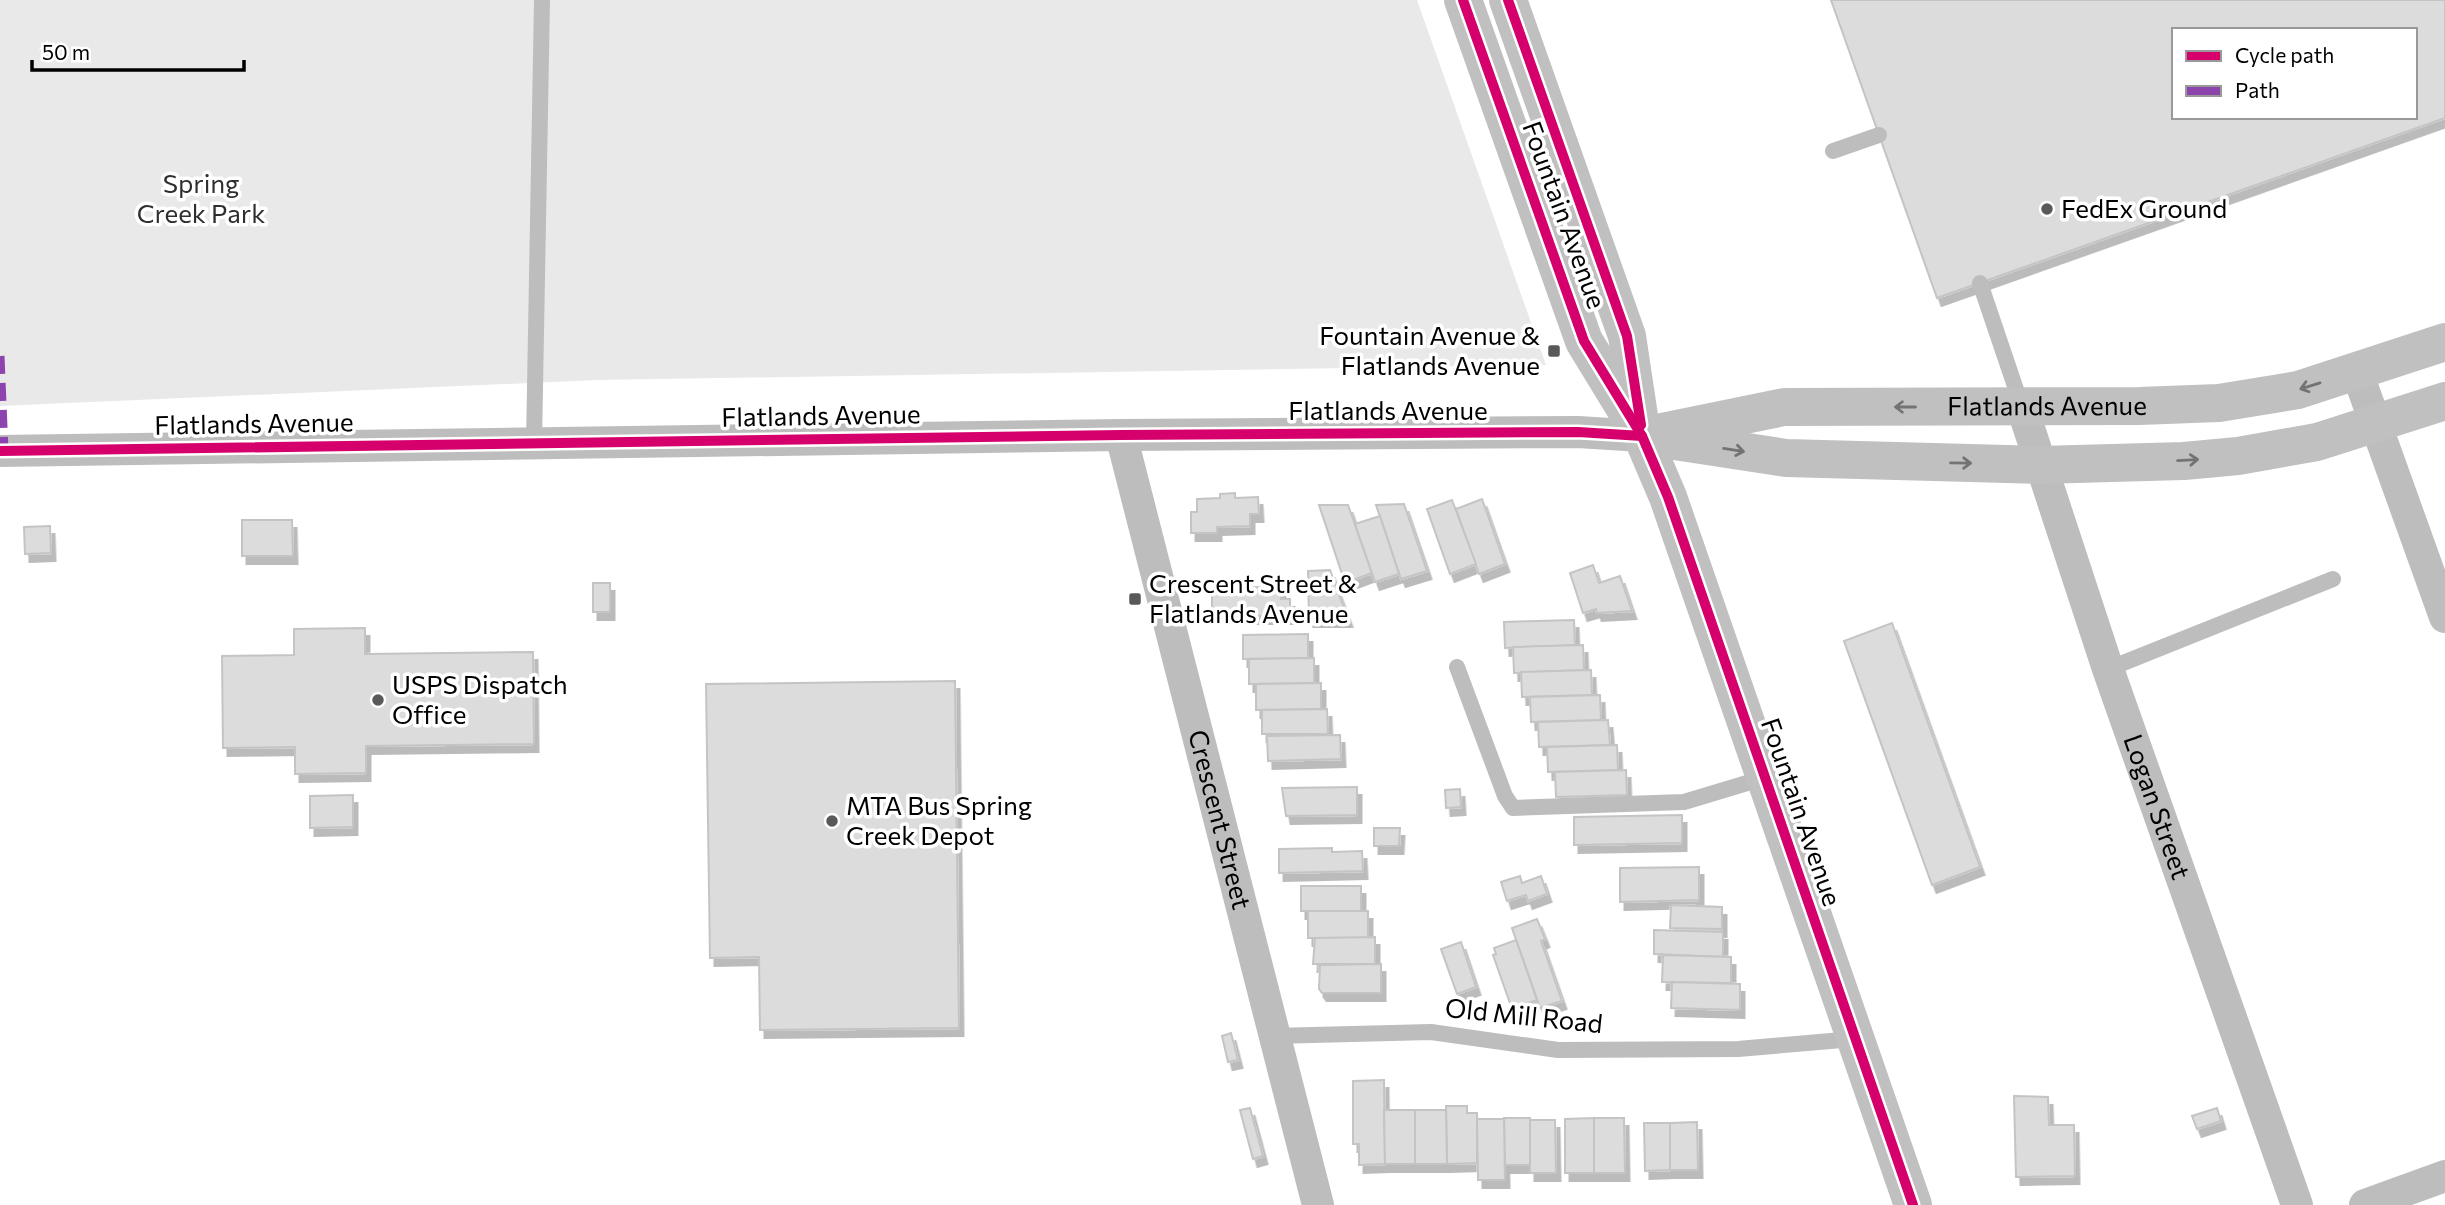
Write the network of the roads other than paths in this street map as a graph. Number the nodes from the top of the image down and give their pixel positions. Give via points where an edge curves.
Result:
1 (542, 0) edge
2 (1463, 0) edge
3 (1508, 0) edge
4 (1879, 135) dead end
5 (1833, 151) dead end
6 (1980, 283) dead end
7 (2445, 342) edge
8 (2357, 372) junction
9 (2445, 401) edge
10 (2022, 407) junction
11 (2376, 425) junction
12 (1121, 435) junction
13 (1642, 436) junction
14 (534, 443) junction
15 (0, 451) edge
16 (2040, 464) junction
17 (2333, 579) dead end
18 (2445, 617) edge
19 (1457, 667) dead end
20 (2108, 669) junction
21 (1767, 777) junction
22 (1273, 1036) junction
23 (1854, 1039) junction
24 (2445, 1176) edge
25 (1318, 1205) edge
26 (1913, 1205) edge
27 (2297, 1205) edge
28 (2365, 1205) edge

1 - 14 lane
2 - 13 main road, Fountain Avenue via 1584,341
3 - 13 main road, Fountain Avenue via 1627,336
4 - 5 lane
6 - 10 lane
7 - 8 main road, Flatlands Avenue
8 -> 10 main road, Flatlands Avenue via 2298,390 2219,403
8 - 11 street
9 - 11 main road, Flatlands Avenue
10 -> 13 main road, Flatlands Avenue via 1784,407
10 - 16 street, Logan Street
16 -> 11 main road, Flatlands Avenue via 2238,456 2317,442
11 - 18 street
12 - 13 street, Flatlands Avenue via 1578,432
12 - 14 street, Flatlands Avenue
12 - 22 street, Crescent Street
13 -> 16 main road, Flatlands Avenue via 1786,458
13 - 21 main road, Fountain Avenue
14 - 15 street, Flatlands Avenue
16 - 20 street, Logan Street
17 - 20 lane
19 - 21 lane via 1504,796 1513,808 1685,802
20 - 27 street, Logan Street
21 - 23 main road, Fountain Avenue
22 - 23 lane, Old Mill Road via 1431,1032 1558,1050 1738,1049
22 - 25 street, Crescent Street
23 - 26 main road, Fountain Avenue
24 - 28 street

